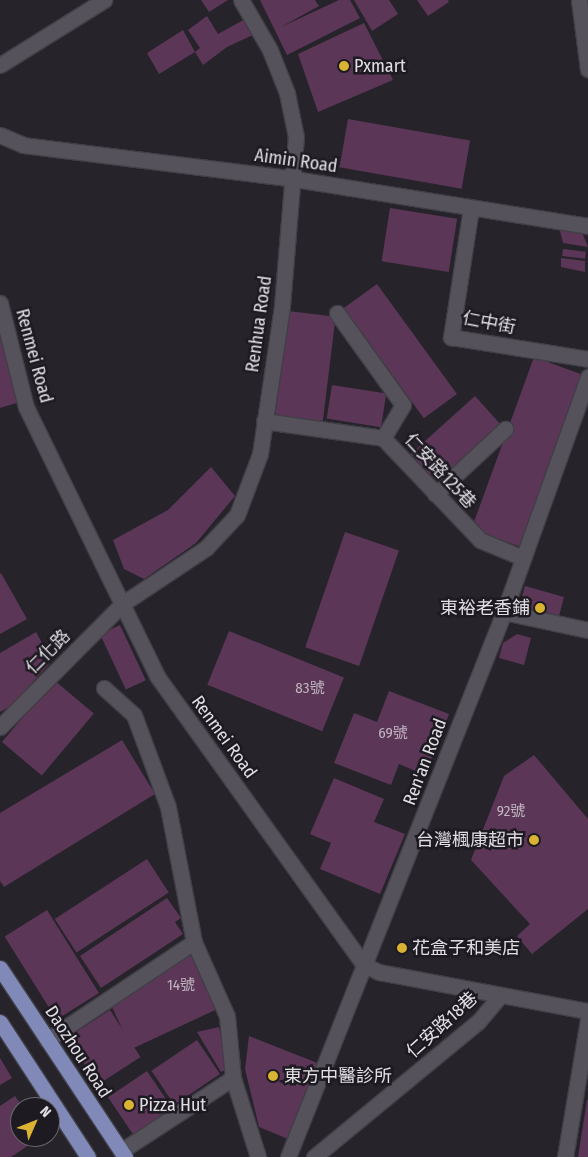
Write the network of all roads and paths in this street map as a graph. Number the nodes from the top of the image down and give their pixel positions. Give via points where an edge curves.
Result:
1 (104, 0) edge
2 (240, 0) edge
3 (579, 0) edge
4 (0, 65) edge
5 (588, 69) edge
6 (0, 135) edge
7 (295, 179) junction
8 (471, 208) junction
9 (588, 226) edge
10 (0, 303) edge
11 (337, 313) dead end
12 (588, 359) edge
13 (588, 377) edge
14 (264, 421) junction
15 (505, 429) dead end
16 (383, 438) junction
17 (435, 494) junction
18 (523, 558) junction
19 (122, 604) junction
20 (504, 612) junction
21 (588, 630) edge
22 (104, 688) dead end
23 (0, 727) edge
24 (194, 942) junction
25 (364, 965) junction
26 (0, 968) edge
27 (501, 995) junction
28 (588, 1011) edge
29 (588, 1019) edge
30 (0, 1022) edge
31 (47, 1040) junction
32 (233, 1078) junction
33 (123, 1154) edge
34 (88, 1157) edge
35 (258, 1157) edge
36 (288, 1157) edge
37 (314, 1157) edge
38 (565, 1157) edge

1 - 4 street
2 - 7 street, Renhua Road via 270,50 287,93 296,137
3 - 5 street
6 - 7 street, Aimin Road via 23,146
7 - 8 street, Aimin Road
7 - 14 street, Renhua Road via 282,306
8 - 9 street, Aimin Road
8 - 12 street, 仁中街 via 451,337
10 - 19 street, Renmei Road via 26,407
11 - 16 street, 仁安路125巷 via 403,405
13 - 18 street, Ren'an Road
14 - 16 street
14 - 19 street, Renhua Road via 260,454 237,515 206,548
15 - 17 street
16 - 17 street, 仁安路125巷
17 - 18 street, 仁安路125巷 via 480,540
18 - 20 street, Ren'an Road
19 - 23 street, 仁化路
19 - 25 street, Renmei Road via 157,676
20 - 21 street
20 - 25 street, Ren'an Road
22 - 24 street via 134,715 168,807
24 - 31 street
24 - 32 street via 227,1016
25 - 27 street via 379,972
25 - 36 street, Ren'an Road
26 - 31 main road, Daozhou Road
27 - 28 street
27 - 37 street, 仁安路18巷 via 478,1022
29 - 38 street
30 - 34 main road
31 - 33 main road, Daozhou Road
32 - 33 street
32 - 35 street

